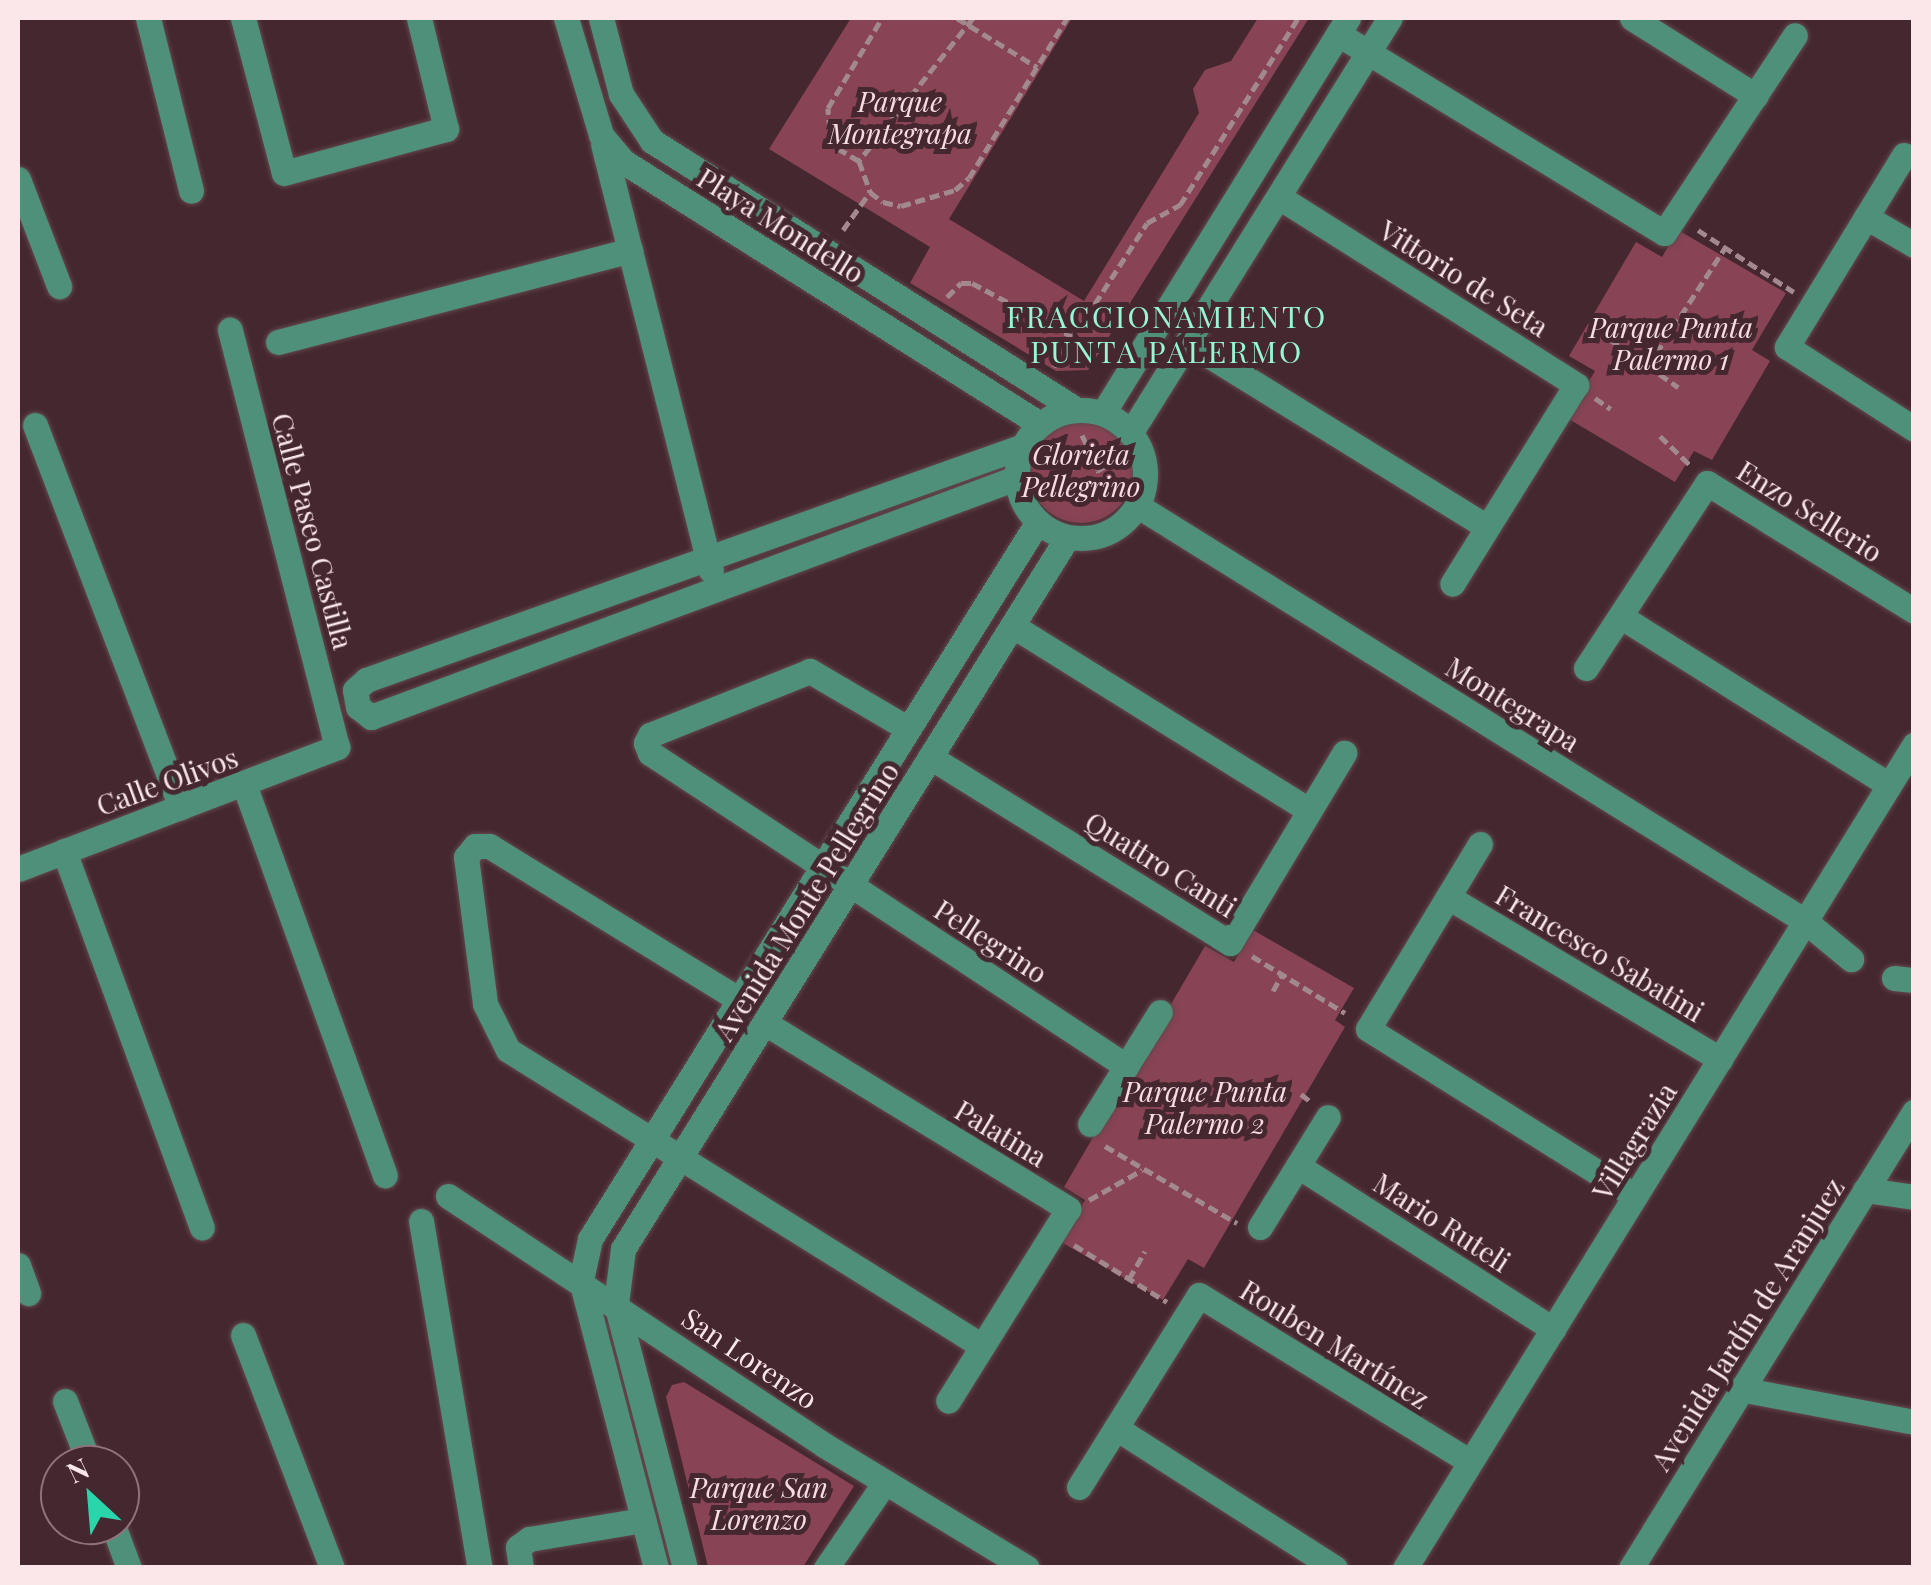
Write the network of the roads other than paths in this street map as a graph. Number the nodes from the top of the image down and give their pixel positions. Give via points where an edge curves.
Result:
1 (148, 18) edge
2 (243, 18) edge
3 (419, 18) edge
4 (566, 18) edge
5 (601, 18) edge
6 (1390, 18) edge
7 (1632, 18) edge
8 (1343, 26) edge
9 (1795, 35) dead end
10 (1368, 52) junction
11 (1756, 96) junction
12 (601, 135) junction
13 (1904, 154) dead end
14 (18, 179) edge
15 (192, 191) dead end
16 (1279, 197) junction
17 (1866, 218) junction
18 (818, 245) junction
19 (1914, 245) edge
20 (630, 250) junction
21 (790, 266) junction
22 (59, 286) dead end
23 (230, 330) dead end
24 (278, 342) dead end
25 (1189, 343) junction
26 (1087, 411) junction
27 (35, 424) dead end
28 (1040, 424) junction
29 (1914, 429) edge
30 (1136, 440) junction
31 (1022, 446) junction
32 (1016, 478) junction
33 (1138, 506) junction
34 (1037, 523) junction
35 (1487, 527) junction
36 (1067, 538) junction
37 (706, 556) junction
38 (1452, 584) dead end
39 (718, 589) junction
40 (1914, 612) edge
41 (1623, 618) junction
42 (1013, 626) junction
43 (1586, 668) dead end
44 (907, 728) junction
45 (1914, 745) edge
46 (336, 747) joint
47 (1344, 753) dead end
48 (930, 757) junction
49 (244, 784) junction
50 (1888, 785) junction
51 (181, 807) junction
52 (1309, 810) junction
53 (1480, 844) dead end
54 (64, 851) junction
55 (822, 866) junction
56 (18, 869) edge
57 (852, 886) junction
58 (1448, 897) junction
59 (1805, 921) junction
60 (1851, 959) dead end
61 (743, 1002) junction
62 (1160, 1012) dead end
63 (764, 1023) junction
64 (1720, 1060) junction
65 (1126, 1066) junction
66 (1914, 1112) edge
67 (1328, 1117) dead end
68 (1090, 1124) road end
69 (655, 1137) junction
70 (683, 1154) junction
71 (1298, 1166) junction
72 (385, 1176) dead end
73 (1865, 1190) junction
74 (448, 1196) dead end
75 (1636, 1196) junction
76 (1914, 1197) edge
77 (421, 1221) dead end
78 (1260, 1226) road end
79 (202, 1228) dead end
80 (18, 1264) edge
81 (581, 1280) junction
82 (28, 1293) dead end
83 (616, 1303) junction
84 (1553, 1330) junction
85 (243, 1335) dead end
86 (982, 1346) junction
87 (1740, 1389) junction
88 (65, 1401) dead end
89 (948, 1401) dead end
90 (1914, 1422) edge
91 (1116, 1428) junction
92 (82, 1445) edge
93 (1470, 1462) junction
94 (886, 1482) junction
95 (1079, 1487) dead end
96 (643, 1520) junction
97 (332, 1568) edge
98 (480, 1568) edge
99 (521, 1568) edge
100 (656, 1568) edge
101 (685, 1568) edge
102 (826, 1568) edge
103 (1027, 1568) edge
104 (1335, 1568) edge
105 (1405, 1568) edge
106 (1631, 1568) edge

1 - 15 street
2 - 3 street via 284,173 446,129
4 - 12 street, Playa Mondello
5 - 18 street, Playa Mondello via 622,94 652,141
6 - 10 street
7 - 11 street
8 - 10 street
8 - 26 street via 1132,368
9 - 11 street
10 - 11 street via 1656,232 1677,216
10 - 16 street
12 - 20 street
12 - 21 street, Playa Mondello via 624,162
13 - 17 street
14 - 22 street
16 - 25 street
16 - 35 street, Vittorio de Seta via 1576,384
17 - 19 street
17 - 29 street via 1788,347
18 - 21 street
18 - 26 street, Playa Mondello
20 - 24 street
20 - 37 street
21 - 28 street, Playa Mondello
23 - 46 street, Calle Paseo Castilla
25 - 30 street
25 - 35 street
26 - 28 street
26 - 30 street, Playa Mondello
27 - 51 street
28 - 31 street
30 - 33 street via 1145,487
31 - 32 street
31 - 37 street
32 - 34 street
32 - 39 street
33 - 36 street via 1107,532
33 - 59 street, Montegrapa
34 - 36 street
34 - 44 street, Avenida Monte Pellegrino
35 - 38 street, Vittorio de Seta
36 - 42 street, Avenida Monte Pellegrino
37 - 39 street
37 - 39 street via 366,680 355,690 358,707 371,716
40 - 41 street, Enzo Sellerio via 1707,483
41 - 43 street, Enzo Sellerio
41 - 50 street
42 - 48 street, Avenida Monte Pellegrino
42 - 52 street
44 - 55 street, Avenida Monte Pellegrino
44 - 55 street, Pellegrino via 810,671 650,735 650,753
45 - 50 street, Villagrazia
46 - 49 street, Calle Olivos
47 - 52 street, Quattro Canti
48 - 52 street, Quattro Canti via 1230,943
48 - 57 street, Avenida Monte Pellegrino
49 - 51 street, Calle Olivos
49 - 72 street
50 - 59 street, Villagrazia
51 - 54 street, Calle Olivos
53 - 58 street, Francesco Sabatini
54 - 56 street, Calle Olivos
54 - 79 street
55 - 57 street, Pellegrino
55 - 61 street, Avenida Monte Pellegrino
57 - 63 street, Avenida Monte Pellegrino
57 - 65 street, Pellegrino
58 - 64 street, Francesco Sabatini
58 - 75 street, Francesco Sabatini via 1368,1029
59 - 60 street, Montegrapa
59 - 64 street, Villagrazia
61 - 69 street, Avenida Monte Pellegrino
61 - 69 street via 489,846 475,846 466,857 484,1004 494,1030 508,1050
62 - 65 street
63 - 70 street, Avenida Monte Pellegrino
63 - 86 street, Palatina via 1068,1209
64 - 75 street, Villagrazia
65 - 68 street
66 - 73 street, Avenida Jardín de Aranjuez
67 - 71 street
69 - 70 street
69 - 81 street, Avenida Monte Pellegrino via 590,1239
70 - 83 street, Avenida Monte Pellegrino via 624,1249
70 - 86 street
71 - 78 street
71 - 84 street, Mario Ruteli
73 - 76 street
73 - 87 street, Avenida Jardín de Aranjuez
74 - 81 street, San Lorenzo
75 - 84 street, Villagrazia
77 - 98 street
80 - 82 street
81 - 83 street, San Lorenzo
81 - 96 street
83 - 94 street, San Lorenzo
83 - 101 street
84 - 93 street, Villagrazia
85 - 97 street
86 - 89 street
87 - 90 street
87 - 106 street, Avenida Jardín de Aranjuez
88 - 92 street
91 - 93 street, Rouben Martínez via 1199,1296
91 - 95 street
91 - 104 street
93 - 105 street, Villagrazia
94 - 102 street
94 - 103 street, San Lorenzo
96 - 99 street via 529,1539 518,1548
96 - 100 street

